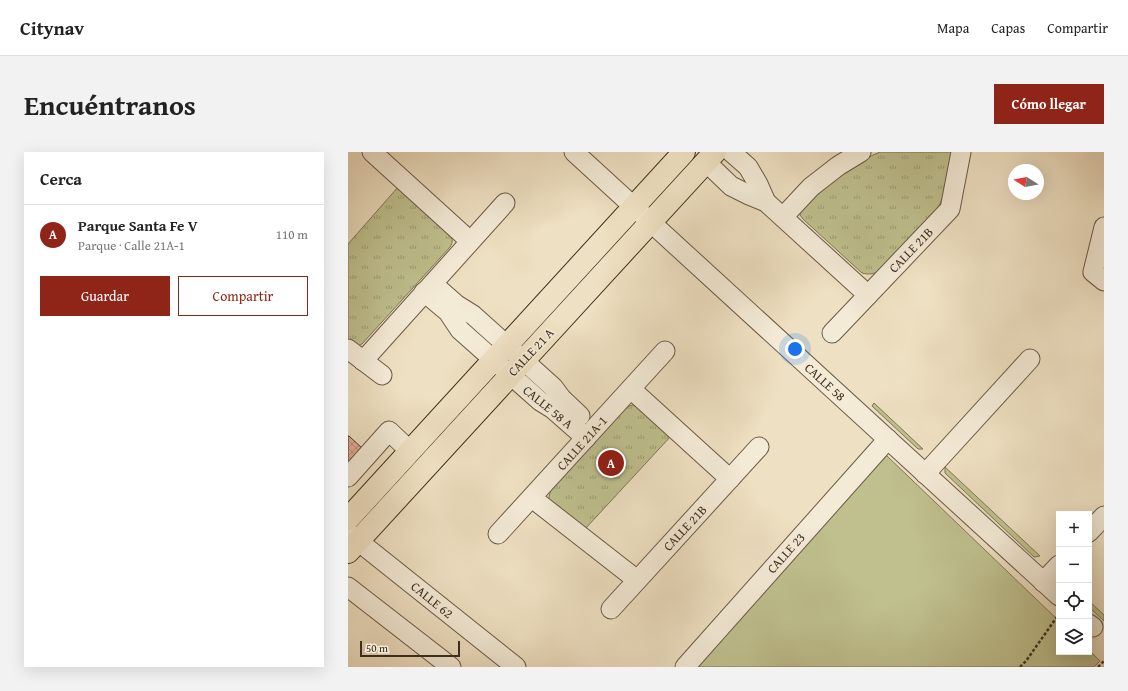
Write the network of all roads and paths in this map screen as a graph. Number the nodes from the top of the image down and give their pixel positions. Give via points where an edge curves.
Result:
1 (372, 152) edge
2 (574, 152) edge
3 (684, 152) edge
4 (731, 152) edge
5 (861, 152) edge
6 (961, 152) edge
7 (710, 157) edge
8 (766, 202) junction
9 (504, 203) dead end
10 (634, 207) junction
11 (783, 217) junction
12 (650, 222) junction
13 (1104, 227) edge
14 (470, 241) junction
15 (1099, 276) edge
16 (428, 288) junction
17 (868, 295) junction
18 (832, 333) dead end
19 (348, 349) edge
20 (666, 351) dead end
21 (500, 353) junction
22 (1030, 359) dead end
23 (363, 361) junction
24 (517, 368) junction
25 (382, 375) dead end
26 (631, 389) junction
27 (590, 434) junction
28 (888, 439) junction
29 (759, 447) dead end
30 (410, 451) junction
31 (925, 474) junction
32 (348, 478) edge
33 (730, 479) junction
34 (368, 497) junction
35 (532, 498) junction
36 (1104, 516) edge
37 (348, 519) edge
38 (1092, 529) edge
39 (498, 534) dead end
40 (351, 542) edge
41 (1056, 568) edge
42 (637, 580) junction
43 (1043, 582) junction
44 (348, 587) edge
45 (1056, 593) edge
46 (611, 609) dead end
47 (1056, 618) edge
48 (1104, 661) edge
49 (451, 667) edge
50 (516, 667) edge
51 (685, 667) edge
52 (1020, 667) edge
53 (1098, 667) edge

1 - 14 street
2 - 10 street, CALLE 58
3 - 10 main road, CALLE 21 A
4 - 8 street via 748,167
5 - 11 street via 811,187
6 - 17 street, CALLE 21B via 950,209
7 - 8 street via 731,186
7 - 12 main road, CALLE 21 A
8 - 11 street
9 - 14 street
10 - 12 street, CALLE 58
10 - 21 main road, CALLE 21 A
11 - 17 street
12 - 24 main road, CALLE 21 A
12 - 28 street, CALLE 58
13 - 15 street
14 - 16 street
16 - 21 street, CALLE 58 A via 473,315
16 - 23 street
17 - 18 street, CALLE 21B
19 - 23 street
20 - 26 street, CALLE 21A-1
21 - 24 street, CALLE 58 A
21 - 30 main road, CALLE 21 A
22 - 31 street
23 - 25 street
24 - 27 street, CALLE 58 A via 540,401
24 - 40 main road, CALLE 21 A
26 - 27 street, CALLE 21A-1
26 - 33 street
27 - 35 street, CALLE 21A-1
28 - 31 street, CALLE 58
28 - 51 street, CALLE 23
29 - 33 street, CALLE 21B
30 - 32 street via 389,431
30 - 34 main road, CALLE 21 A
31 - 43 street, CALLE 58
32 - 34 street
33 - 42 street, CALLE 21B
34 - 37 main road, CALLE 21 A
35 - 39 street, CALLE 21A-1
35 - 42 street
36 - 38 street
40 - 50 street, CALLE 62
41 - 43 street
42 - 46 street, CALLE 21B
43 - 45 street, CALLE 58
44 - 49 street
47 - 52 path
48 - 53 path

